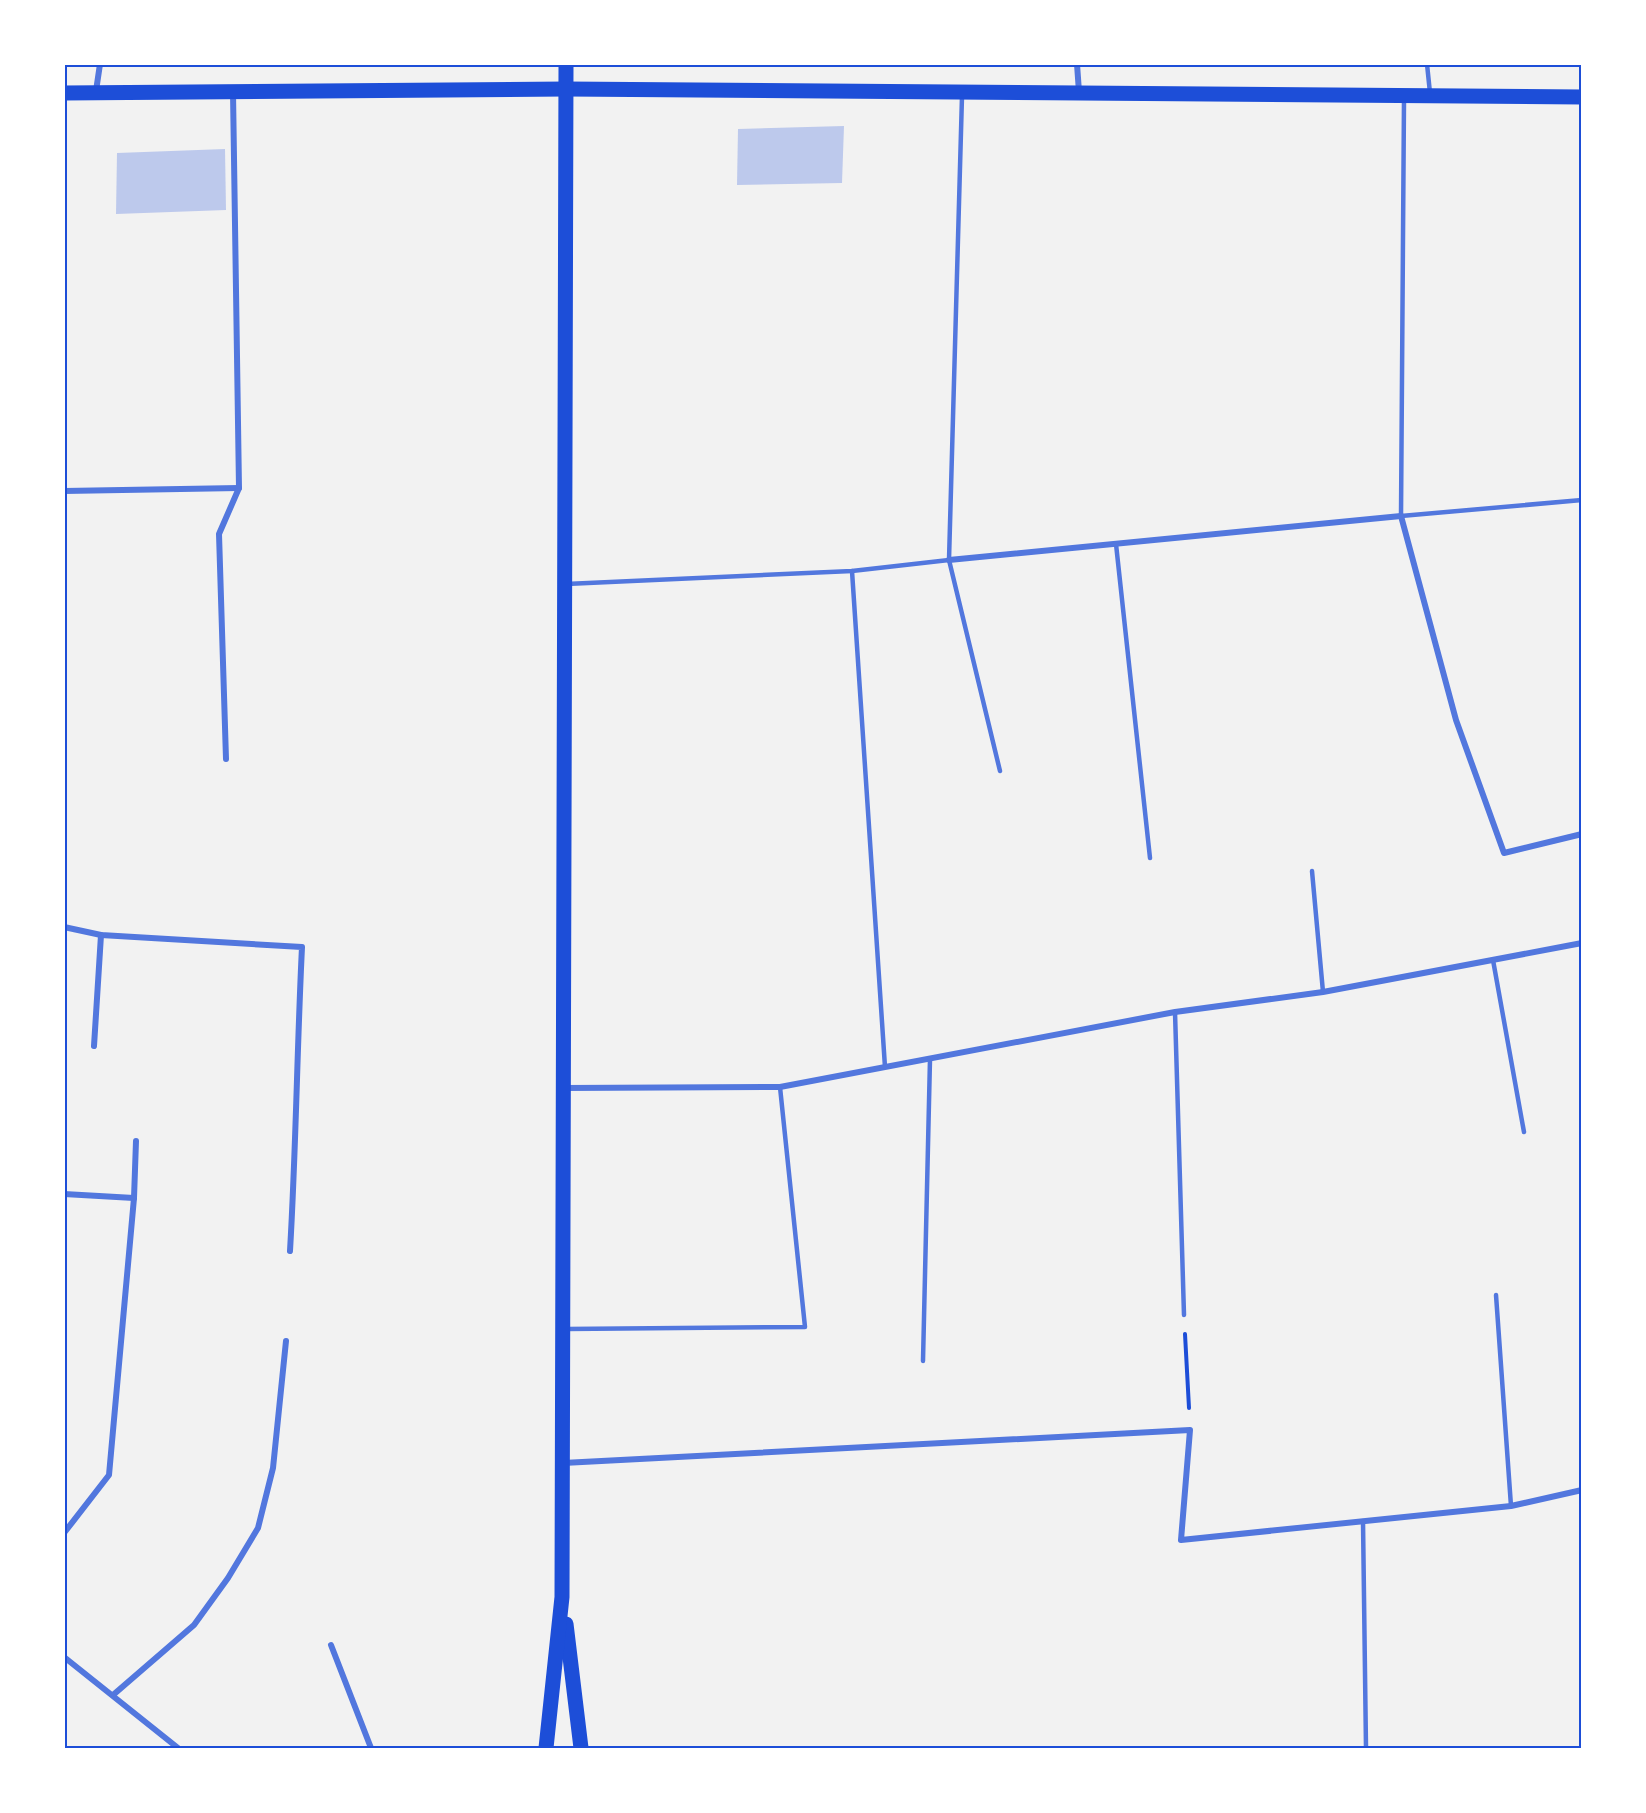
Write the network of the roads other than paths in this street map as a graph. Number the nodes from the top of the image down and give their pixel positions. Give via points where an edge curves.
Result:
1 (100, 64) edge
2 (566, 64) edge
3 (1077, 64) edge
4 (1427, 64) edge
5 (566, 88) junction
6 (233, 91) junction
7 (962, 92) junction
8 (64, 93) edge
9 (96, 93) junction
10 (1079, 93) junction
11 (1404, 96) junction
12 (1431, 96) junction
13 (1581, 97) edge
14 (239, 488) junction
15 (64, 491) edge
16 (1581, 500) edge
17 (1401, 516) junction
18 (1116, 544) junction
19 (949, 560) junction
20 (852, 571) junction
21 (565, 585) junction
22 (226, 759) dead end
23 (1000, 771) dead end
24 (1581, 834) edge
25 (1150, 858) dead end
26 (1312, 871) dead end
27 (64, 927) edge
28 (101, 935) junction
29 (1581, 943) edge
30 (1494, 960) junction
31 (1323, 992) junction
32 (1175, 1012) junction
33 (94, 1046) dead end
34 (930, 1059) junction
35 (885, 1067) junction
36 (564, 1088) junction
37 (780, 1088) junction
38 (1524, 1132) dead end
39 (136, 1142) dead end
40 (64, 1194) edge
41 (134, 1198) junction
42 (290, 1251) dead end
43 (1496, 1295) dead end
44 (1184, 1315) road end
45 (564, 1329) junction
46 (286, 1341) dead end
47 (923, 1361) dead end
48 (563, 1463) junction
49 (1581, 1490) edge
50 (1511, 1506) junction
51 (1363, 1521) junction
52 (64, 1533) edge
53 (562, 1597) junction
54 (331, 1645) dead end
55 (64, 1657) edge
56 (113, 1695) junction
57 (178, 1749) edge
58 (371, 1749) edge
59 (546, 1749) edge
60 (581, 1749) edge
61 (1366, 1749) edge

1 - 9 street
2 - 5 main road
3 - 10 street
4 - 12 lane
5 - 6 main road
5 - 7 main road
5 - 21 main road
6 - 9 main road
6 - 14 street
7 - 10 main road
7 - 19 lane
8 - 9 main road
10 - 11 main road
11 - 12 main road
11 - 17 lane
12 - 13 main road
14 - 15 street
14 - 22 street via 219,534
16 - 17 lane
17 - 18 street
17 - 24 street via 1456,720 1504,853
18 - 19 street
18 - 25 lane
19 - 20 lane
19 - 23 lane
20 - 21 lane
20 - 35 lane
21 - 36 main road
26 - 31 lane
27 - 28 street
28 - 33 street
28 - 42 street via 302,946
29 - 30 street
30 - 31 street
30 - 38 lane
31 - 32 street
32 - 34 street
32 - 44 lane
34 - 35 street
34 - 47 lane
35 - 37 street
36 - 37 street
36 - 45 main road
37 - 45 lane via 805,1327
39 - 41 street
40 - 41 street
41 - 52 street via 109,1475
43 - 50 lane
45 - 48 main road
46 - 56 street via 273,1468 258,1528 194,1625
48 - 51 street via 1190,1430 1181,1540
48 - 53 main road
49 - 50 street
50 - 51 street
51 - 61 lane
53 - 59 main road
53 - 60 main road
54 - 58 street
55 - 56 street
56 - 57 street

